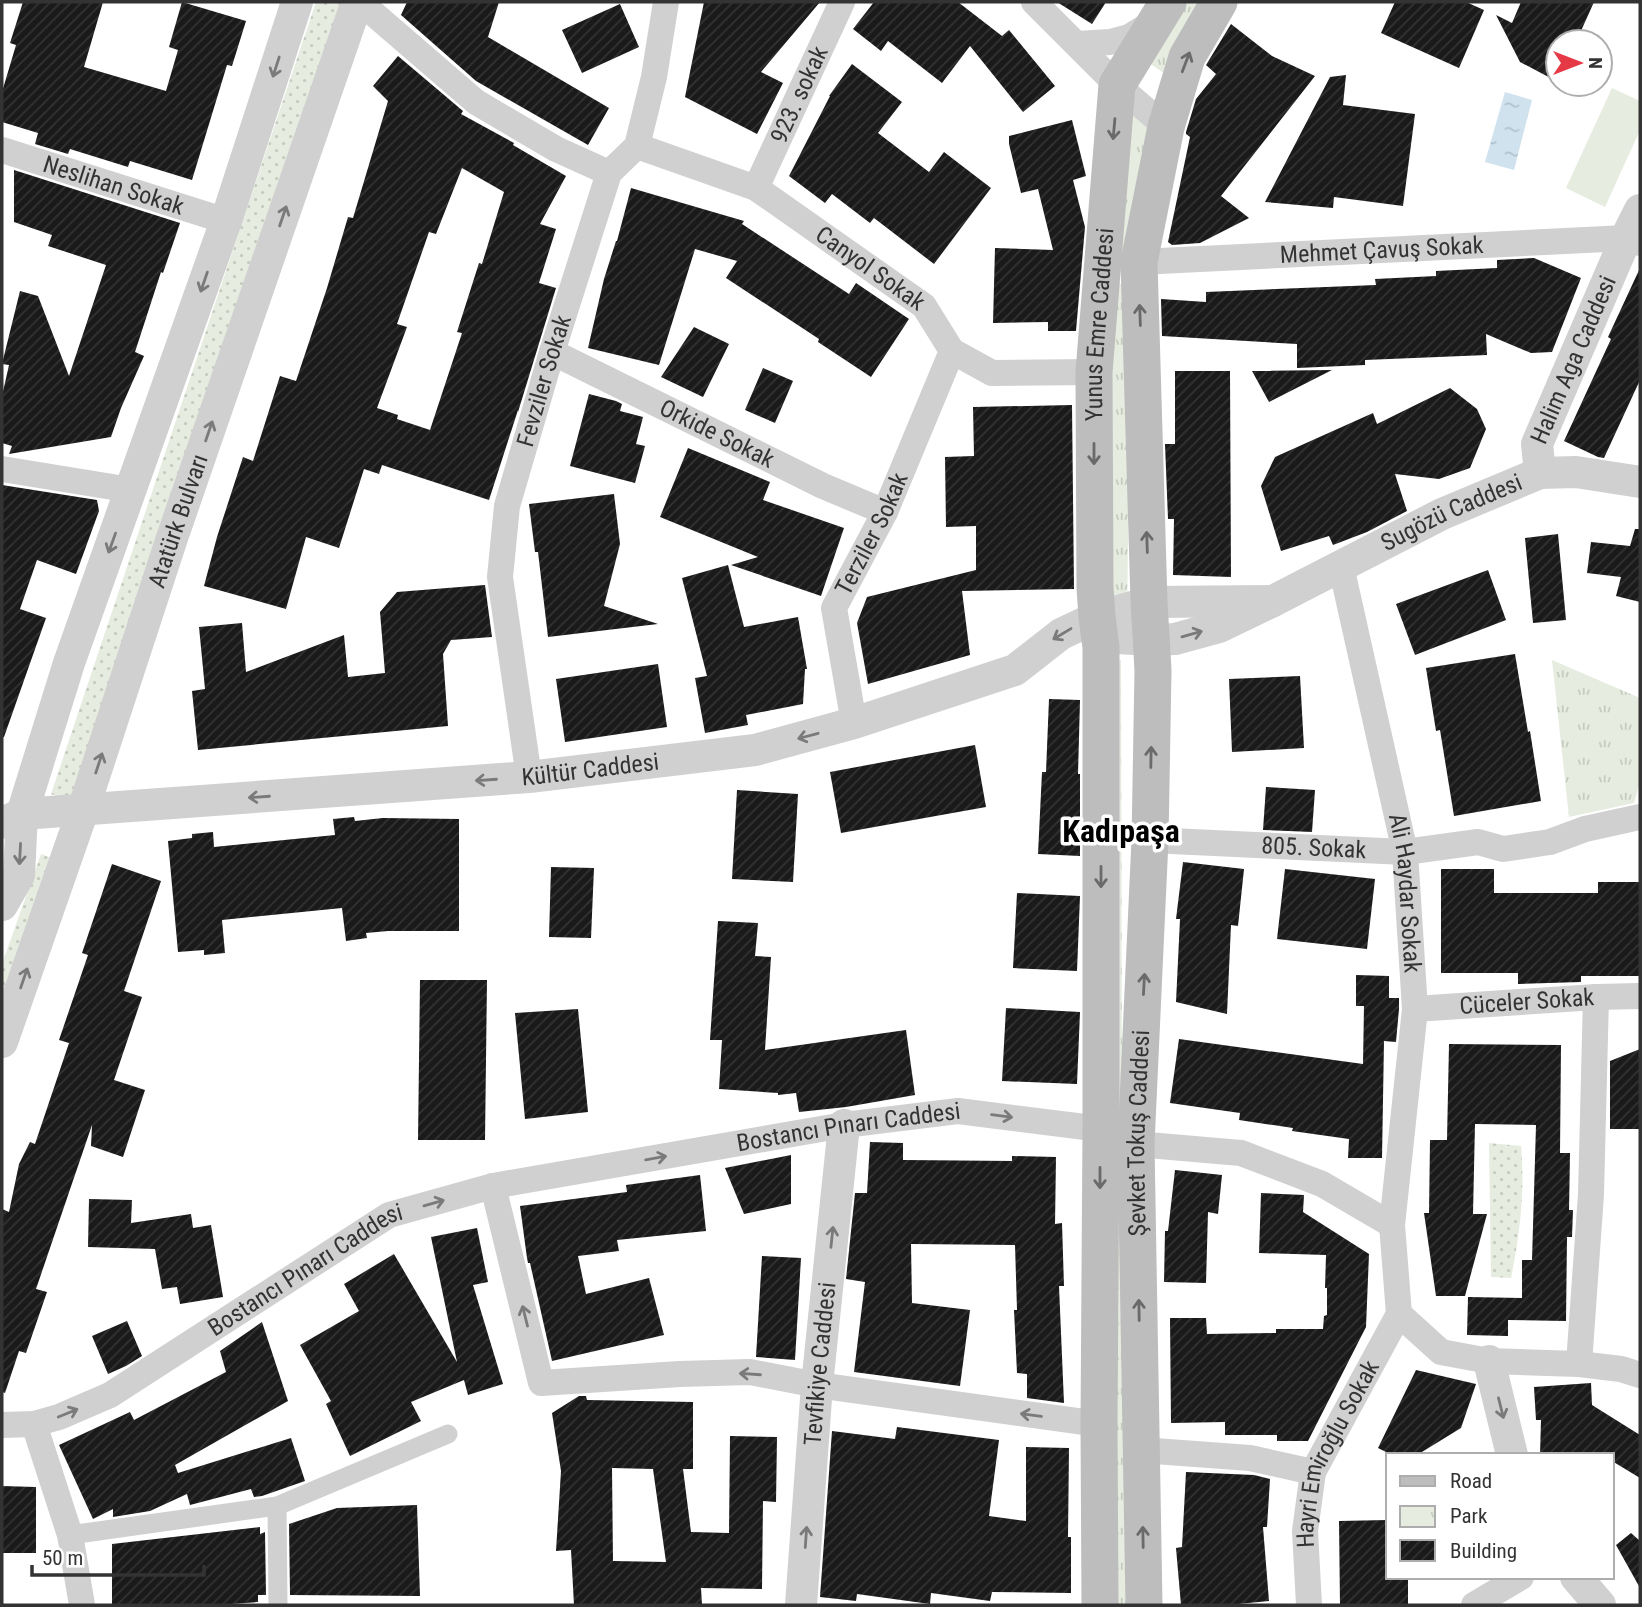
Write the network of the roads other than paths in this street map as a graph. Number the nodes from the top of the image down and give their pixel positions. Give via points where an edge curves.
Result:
1 (298, 2) edge
2 (359, 2) edge
3 (666, 2) edge
4 (842, 2) edge
5 (1034, 2) edge
6 (1219, 2) edge
7 (1162, 11) edge
8 (1077, 44) junction
9 (1117, 85) junction
10 (1166, 127) junction
11 (637, 146) junction
12 (2, 150) edge
13 (610, 173) junction
14 (756, 188) junction
15 (226, 220) junction
16 (1636, 230) edge
17 (1139, 262) junction
18 (952, 351) junction
19 (552, 352) junction
20 (1094, 372) junction
21 (2, 469) edge
22 (1540, 473) junction
23 (1640, 482) edge
24 (131, 490) junction
25 (885, 512) junction
26 (1341, 566) junction
27 (1273, 601) junction
28 (1149, 602) junction
29 (1099, 639) junction
30 (1152, 650) junction
31 (854, 723) junction
32 (528, 777) junction
33 (83, 810) junction
34 (1640, 817) edge
35 (12, 819) edge
36 (1150, 840) junction
37 (1405, 852) junction
38 (2, 905) edge
39 (1640, 996) edge
40 (1596, 997) junction
41 (1415, 1009) junction
42 (2, 1042) edge
43 (844, 1125) junction
44 (1101, 1129) junction
45 (1136, 1144) junction
46 (493, 1186) junction
47 (1392, 1225) junction
48 (1399, 1314) junction
49 (1489, 1361) junction
50 (1579, 1364) junction
51 (1640, 1375) edge
52 (817, 1385) junction
53 (34, 1423) junction
54 (1099, 1424) junction
55 (2, 1425) edge
56 (448, 1434) dead end
57 (1141, 1450) junction
58 (1512, 1453) edge
59 (1313, 1472) junction
60 (277, 1506) junction
61 (70, 1535) junction
62 (1518, 1579) edge
63 (1578, 1579) edge
64 (82, 1605) edge
65 (278, 1605) edge
66 (801, 1605) edge
67 (1100, 1605) edge
68 (1144, 1605) edge
69 (1309, 1605) edge
70 (1474, 1605) edge
71 (1600, 1605) edge

1 -> 15 street
2 - 13 street via 476,102 555,149
33 -> 2 street, Atatürk Bulvarı via 172,538
3 - 11 street
4 - 14 street, 923. sokak
5 - 8 street
10 -> 6 main road, Yunus Emre Caddesi via 1187,57
7 - 8 street via 1129,37
7 - 9 main road, Yunus Emre Caddesi
8 - 9 street
9 - 10 street
9 -> 20 main road, Yunus Emre Caddesi
10 - 17 main road, Yunus Emre Caddesi
11 - 13 street, Fevziler Sokak
11 - 14 street, Canyol Sokak
12 - 15 street, Neslihan Sokak
13 - 19 street, Fevziler Sokak
14 - 18 street, Canyol Sokak via 923,306
15 -> 24 street
16 - 17 street, Mehmet Çavuş Sokak
16 - 22 street, Halim Aga Caddesi via 1537,444
28 -> 17 main road, Yunus Emre Caddesi
18 - 20 street, Canyol Sokak via 992,373
18 - 25 street, Terziler Sokak
19 - 25 street, Orkide Sokak
19 - 32 street, Fevziler Sokak via 507,506 500,577
20 -> 29 main road, Yunus Emre Caddesi
21 - 24 street
22 - 23 street, Sugözü Caddesi via 1576,472
22 - 26 street, Sugözü Caddesi via 1442,514
24 -> 35 street
25 - 31 street, Terziler Sokak via 834,608
26 - 27 street, Sugözü Caddesi
26 - 37 street, Ali Haydar Sokak
27 - 28 street, Kültür Caddesi
30 -> 27 street, Sugözü Caddesi
28 - 29 street, Kültür Caddesi
28 - 30 main road, Yunus Emre Caddesi
29 - 30 street, Sugözü Caddesi
29 -> 31 street, Kültür Caddesi via 1061,634 1015,670
29 -> 44 main road, Şevket Tokuş Caddesi
36 -> 30 main road, Şevket Tokuş Caddesi
31 -> 32 street, Kültür Caddesi via 755,750
32 -> 33 street, Kültür Caddesi
33 - 35 street, Kültür Caddesi
42 -> 33 street, Atatürk Bulvarı
34 - 37 street, 805. Sokak via 1550,842 1503,849 1478,842
35 -> 38 street via 19,875
36 - 37 street, 805. Sokak
45 -> 36 main road, Şevket Tokuş Caddesi
37 - 41 street, Ali Haydar Sokak
39 - 40 street, Cüceler Sokak
40 - 41 street, Cüceler Sokak
40 - 50 street via 1591,1194
41 - 47 street, Ali Haydar Sokak
43 -> 44 street, Bostancı Pınarı Caddesi via 958,1111
46 -> 43 street, Bostancı Pınarı Caddesi
52 -> 43 street, Tevfikiye Caddesi
44 - 45 street, Bostancı Pınarı Caddesi
44 -> 54 main road, Şevket Tokuş Caddesi
45 - 47 street, Bostancı Pınarı Caddesi via 1241,1153 1322,1184
57 -> 45 main road, Şevket Tokuş Caddesi
52 -> 46 street via 750,1372 541,1383
53 -> 46 street, Bostancı Pınarı Caddesi via 110,1395 389,1216
47 - 48 street
48 - 49 street via 1441,1352
48 - 59 street, Hayri Emiroğlu Sokak
49 - 50 street
49 -> 58 street
50 - 51 street
54 -> 52 street
66 -> 52 street, Tevfikiye Caddesi
53 - 55 street, Bostancı Pınarı Caddesi
53 - 61 street
54 - 67 main road, Şevket Tokuş Caddesi
56 - 60 street
57 - 59 street via 1250,1458
68 -> 57 main road, Şevket Tokuş Caddesi
59 - 69 street, Hayri Emiroğlu Sokak via 1305,1531
60 - 61 street
60 - 65 street
61 - 64 street
62 - 70 street
63 - 71 street

